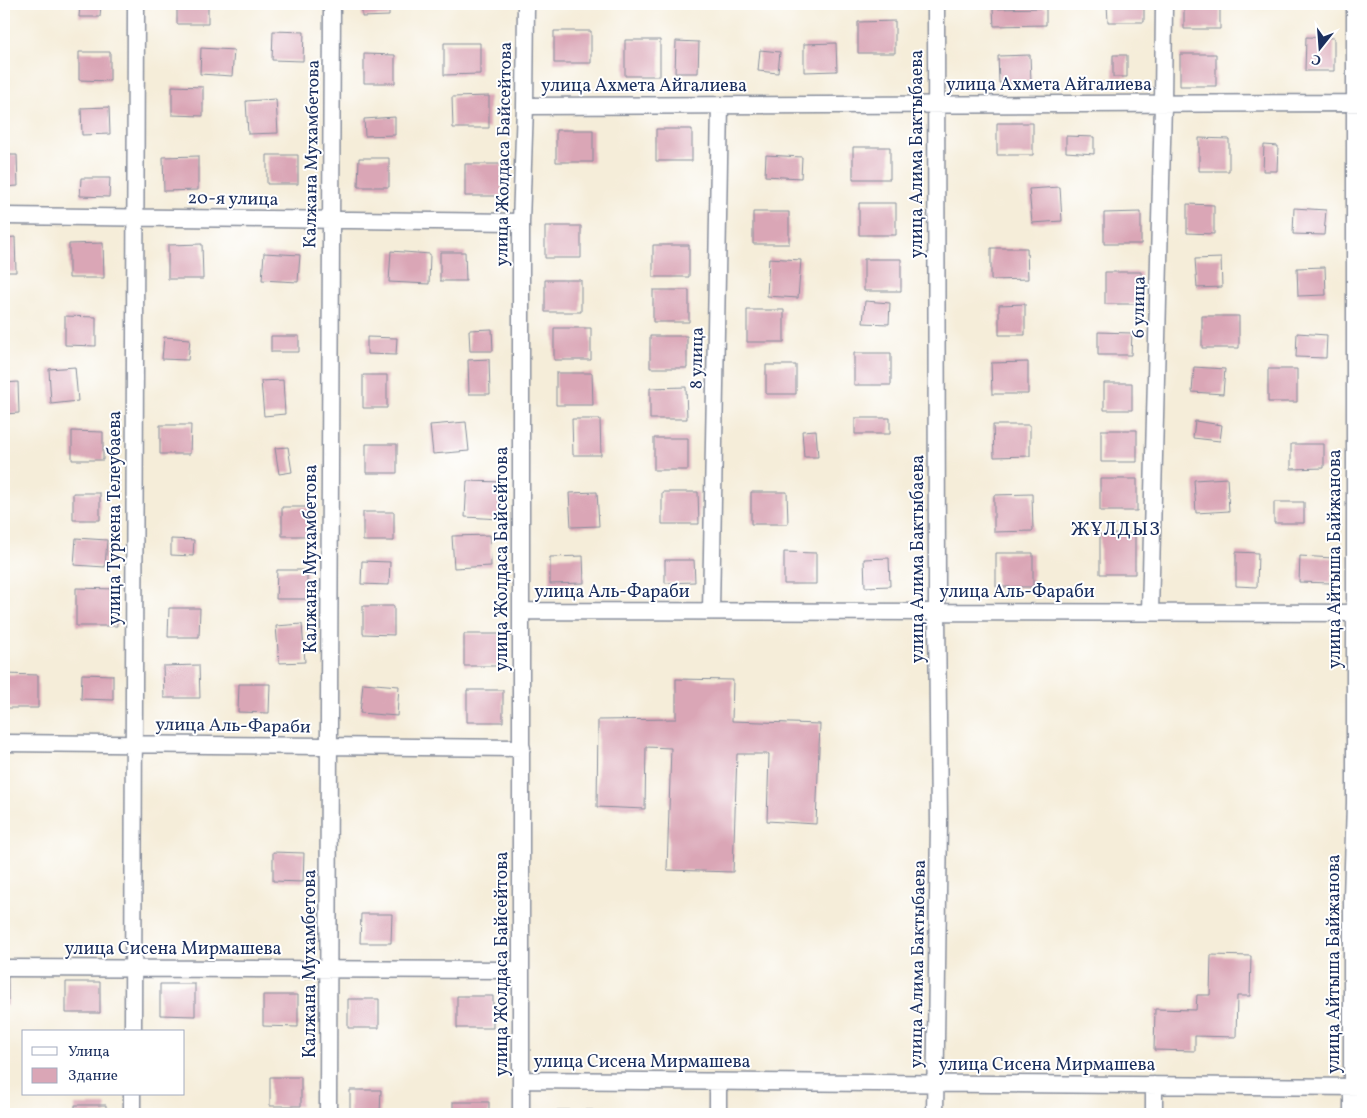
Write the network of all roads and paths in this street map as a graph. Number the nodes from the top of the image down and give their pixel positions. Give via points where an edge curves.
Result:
1 (136, 4) edge
2 (332, 4) edge
3 (526, 4) edge
4 (936, 4) edge
5 (1164, 4) edge
6 (1354, 4) edge
7 (1359, 103) edge
8 (1164, 104) junction
9 (720, 105) junction
10 (936, 105) junction
11 (526, 106) junction
12 (4, 216) edge
13 (133, 217) junction
14 (330, 220) junction
15 (521, 222) junction
16 (520, 611) junction
17 (711, 611) junction
18 (937, 611) junction
19 (1150, 612) junction
20 (1359, 613) edge
21 (4, 743) edge
22 (134, 744) junction
23 (330, 746) junction
24 (522, 748) junction
25 (1359, 803) edge
26 (1358, 897) edge
27 (4, 968) edge
28 (133, 968) junction
29 (329, 969) junction
30 (521, 970) junction
31 (132, 1030) edge
32 (521, 1080) junction
33 (718, 1082) junction
34 (935, 1084) junction
35 (1154, 1085) junction
36 (1358, 1087) edge
37 (132, 1096) edge
38 (132, 1114) edge
39 (328, 1114) edge
40 (521, 1114) edge
41 (718, 1114) edge
42 (935, 1114) edge
43 (1154, 1114) edge
44 (1352, 1114) edge

1 - 13 street, улица Туркена Телеубаева
2 - 14 street, Калжана Мухамбетова
3 - 11 street, улица Жолдаса Байсейтова
4 - 10 street, улица Алима Бактыбаева
5 - 8 street, 6 улица
6 - 7 street, улица Айтыша Байжанова
7 - 8 street, улица Ахмета Айгалиева
7 - 20 street, улица Айтыша Байжанова
8 - 10 street, улица Ахмета Айгалиева
8 - 19 street, 6 улица
9 - 10 street, улица Ахмета Айгалиева
9 - 11 street, улица Ахмета Айгалиева
9 - 17 street, 8 улица
10 - 18 street, улица Алима Бактыбаева
11 - 15 street, улица Жолдаса Байсейтова
12 - 13 street, 20-я улица
13 - 14 street, 20-я улица
13 - 22 street, улица Туркена Телеубаева
14 - 15 street, 20-я улица
14 - 23 street, Калжана Мухамбетова
15 - 16 street, улица Жолдаса Байсейтова
16 - 17 street, улица Аль-Фараби
16 - 24 street, улица Жолдаса Байсейтова
17 - 18 street, улица Аль-Фараби
18 - 19 street, улица Аль-Фараби
18 - 34 street, улица Алима Бактыбаева via 939,822
19 - 20 street, улица Аль-Фараби
20 - 25 street, улица Айтыша Байжанова
21 - 22 street, улица Аль-Фараби
22 - 23 street, улица Аль-Фараби
22 - 28 street, улица Туркена Телеубаева
23 - 24 street, улица Аль-Фараби
23 - 29 street, Калжана Мухамбетова
24 - 30 street, улица Жолдаса Байсейтова
25 - 26 street, улица Айтыша Байжанова
26 - 36 street, улица Айтыша Байжанова
27 - 28 street, улица Сисена Мирмашева
28 - 29 street, улица Сисена Мирмашева
28 - 31 street, улица Туркена Телеубаева
29 - 30 street, улица Сисена Мирмашева
29 - 39 street, Калжана Мухамбетова
30 - 32 street, улица Жолдаса Байсейтова
32 - 33 street, улица Сисена Мирмашева
32 - 40 street, улица Жолдаса Байсейтова
33 - 34 street, улица Сисена Мирмашева
33 - 41 street
34 - 35 street, улица Сисена Мирмашева
34 - 42 street, улица Алима Бактыбаева
35 - 36 street, улица Сисена Мирмашева
35 - 43 street
36 - 44 street, улица Айтыша Байжанова
37 - 38 street

